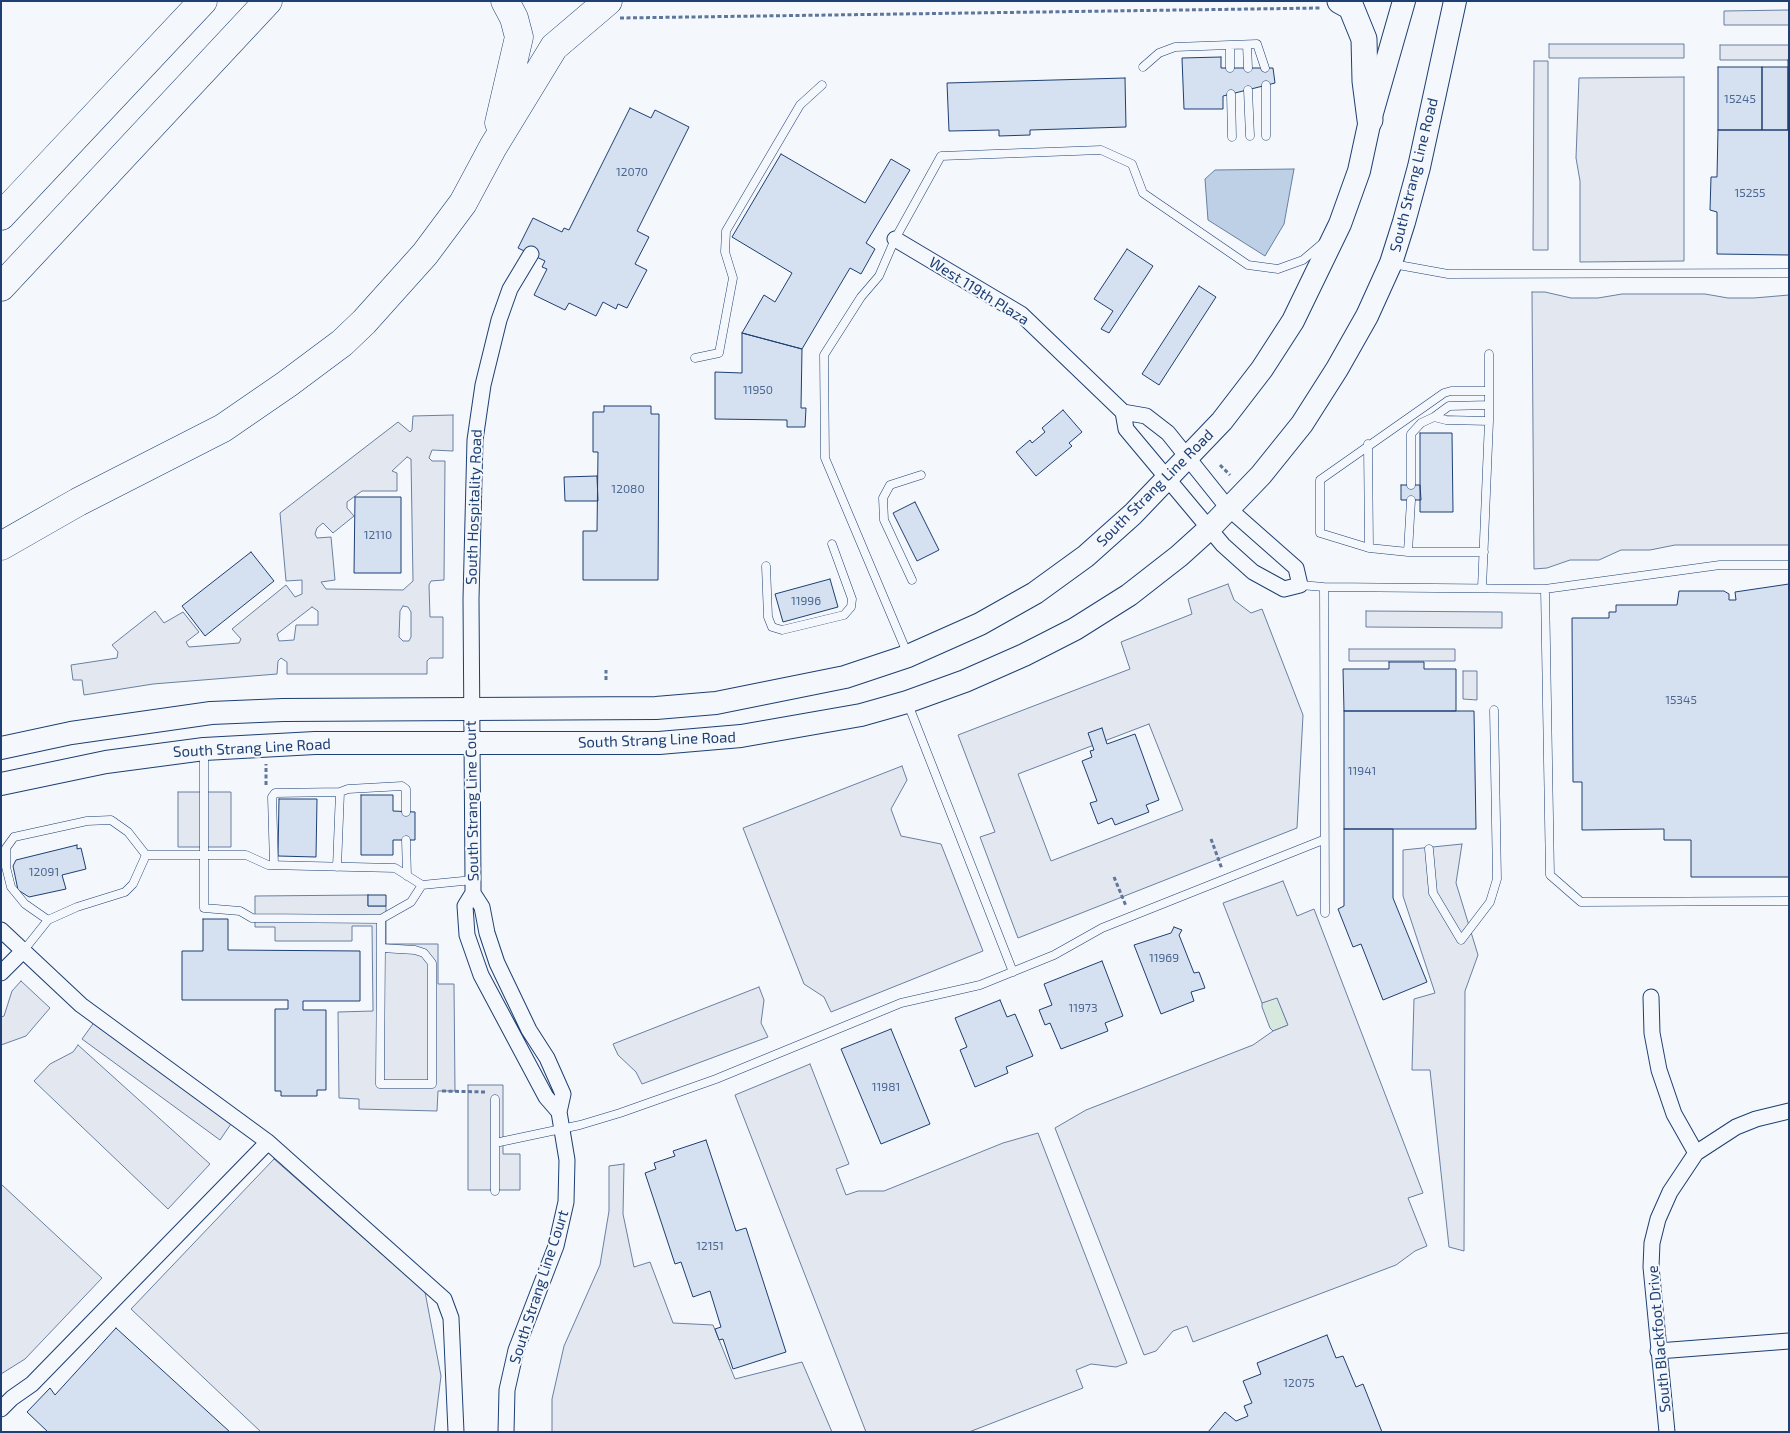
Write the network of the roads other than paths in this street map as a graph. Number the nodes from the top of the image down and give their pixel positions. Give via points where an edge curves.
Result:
1 (204, 1) edge
2 (268, 1) edge
3 (505, 1) edge
4 (1404, 1) edge
5 (1455, 1) edge
6 (1334, 4) edge
7 (610, 10) edge
8 (1247, 44) junction
9 (1230, 45) junction
10 (1143, 67) dead end
11 (1230, 68) dead end
12 (1248, 68) dead end
13 (1265, 68) dead end
14 (822, 85) dead end
15 (1266, 85) dead end
16 (1248, 90) dead end
17 (1231, 94) dead end
18 (1370, 120) junction
19 (1250, 136) dead end
20 (1266, 136) dead end
21 (1232, 137) dead end
22 (493, 147) junction
23 (1, 216) edge
24 (1337, 230) junction
25 (895, 239) junction
26 (531, 254) dead end
27 (1391, 263) junction
28 (1789, 273) edge
29 (1, 287) edge
30 (1489, 354) dead end
31 (695, 358) dead end
32 (1489, 391) junction
33 (1489, 405) junction
34 (1124, 412) junction
35 (1434, 417) junction
36 (1489, 421) junction
37 (1368, 444) junction
38 (1188, 458) junction
39 (921, 475) dead end
40 (1168, 479) junction
41 (1411, 485) dead end
42 (1411, 500) dead end
43 (1228, 508) junction
44 (1210, 528) junction
45 (832, 544) dead end
46 (1, 546) edge
47 (1369, 548) junction
48 (1408, 552) junction
49 (1484, 552) junction
50 (1789, 565) edge
51 (766, 566) dead end
52 (912, 580) dead end
53 (1300, 585) junction
54 (1324, 587) junction
55 (1482, 588) junction
56 (1544, 589) junction
57 (908, 656) junction
58 (907, 702) junction
59 (471, 709) junction
60 (1494, 710) dead end
61 (471, 744) junction
62 (1, 748) edge
63 (204, 749) junction
64 (1, 784) edge
65 (340, 792) junction
66 (406, 812) dead end
67 (406, 840) dead end
68 (1323, 840) junction
69 (1429, 849) dead end
70 (204, 854) junction
71 (146, 855) junction
72 (274, 865) junction
73 (337, 867) junction
74 (407, 876) junction
75 (422, 885) junction
76 (473, 886) junction
77 (1789, 901) edge
78 (1325, 913) dead end
79 (381, 919) junction
80 (48, 920) junction
81 (1, 930) edge
82 (380, 948) junction
83 (24, 950) junction
84 (1013, 972) junction
85 (1, 973) edge
86 (1651, 997) dead end
87 (494, 1099) dead end
88 (1789, 1111) edge
89 (563, 1129) junction
90 (268, 1142) junction
91 (495, 1143) junction
92 (1696, 1154) junction
93 (495, 1191) dead end
94 (1789, 1341) edge
95 (1658, 1351) junction
96 (1, 1409) edge
97 (456, 1432) edge
98 (506, 1432) edge
99 (1667, 1432) edge

1 - 23 highway
2 - 29 highway
3 - 22 highway via 519,37
4 - 18 main road, South Strang Line Road
5 - 27 main road, South Strang Line Road via 1419,167
6 - 18 main road via 1351,7 1364,39
7 - 22 highway via 554,47
8 - 9 lane
8 - 12 lane
8 - 13 lane via 1257,44
9 - 10 lane via 1175,47 1159,54
9 - 11 lane
14 - 31 lane via 800,105 726,231 725,252 733,278 719,353
15 - 20 lane
16 - 19 lane
17 - 21 lane
18 - 24 main road, South Strang Line Road via 1359,171
22 - 46 highway via 463,202 425,254 342,343 223,428 78,502
24 - 25 lane via 1303,260 1278,269 1248,265 1143,193 1132,164 1101,150 942,156
24 - 38 main road, South Strang Line Road via 1293,321 1267,361 1222,421
25 - 34 street, West 119th Plaza via 1021,314
25 - 57 lane via 880,276 861,297 824,354 825,458
26 - 59 street, South Hospitality Road via 510,289 499,320 475,440
27 - 28 lane via 1448,274
27 - 43 main road, South Strang Line Road via 1338,369 1302,424 1261,475
30 - 32 lane
32 - 33 lane
32 - 37 lane via 1451,390 1444,393
33 - 35 lane via 1448,406
33 - 36 lane
34 - 38 street via 1146,416 1168,433
34 - 40 street, West 119th Plaza via 1126,429
35 - 36 lane
35 - 41 lane via 1421,423 1411,434
36 - 49 lane
37 - 47 lane
37 - 47 lane via 1320,480 1320,533
38 - 40 main road, South Strang Line Road
38 - 43 street
39 - 52 lane via 890,485 883,498 884,520
40 - 44 street, West 119th Plaza
40 - 57 main road, South Strang Line Road via 1086,556 1035,593 980,624
42 - 48 lane
43 - 44 main road, South Strang Line Road
43 - 53 street via 1296,568
44 - 53 street, West 119th Plaza via 1223,545 1254,572 1284,590
44 - 58 main road, South Strang Line Road via 1129,595 1075,629 965,682
45 - 51 lane via 852,599 851,607 844,615 782,630 772,627 768,617
47 - 48 lane
48 - 49 lane
49 - 55 lane
50 - 56 lane via 1720,565
53 - 54 lane
54 - 55 lane
54 - 68 lane
55 - 56 lane
56 - 77 lane via 1550,875 1581,902
57 - 59 main road, South Strang Line Road via 846,677 716,703 656,708
58 - 61 main road, South Strang Line Road via 853,717 740,736 659,743
58 - 84 lane
59 - 61 street, South Strang Line Court
59 - 62 main road, South Strang Line Road via 211,713 72,732
60 - 69 lane via 1496,879 1490,902 1461,940 1434,893
61 - 63 main road, South Strang Line Road via 315,744
61 - 76 street, South Strang Line Court
63 - 64 main road, South Strang Line Road via 106,762
63 - 70 lane
65 - 66 lane via 402,786 406,789
65 - 72 lane via 275,793 272,797
65 - 73 lane
67 - 74 lane
68 - 78 lane
68 - 84 lane via 1102,928
70 - 71 lane
70 - 72 lane via 246,855
70 - 79 lane via 204,908 240,911 252,918
71 - 80 lane via 133,884 125,892
71 - 80 lane via 128,832 111,820 87,821 14,837 6,848 11,887 25,904
72 - 73 lane
73 - 74 lane via 395,868
74 - 75 lane
75 - 76 lane
75 - 79 lane via 411,902
76 - 89 street, South Strang Line Court via 465,906 468,935 481,975 542,1089 559,1112
79 - 82 lane
80 - 83 lane
81 - 83 street
82 - 82 lane via 415,950 424,953 432,964 432,1084 380,1084
83 - 85 street
83 - 90 street via 81,1005
84 - 89 lane via 980,985 901,1003 716,1079
86 - 92 street via 1652,1033 1659,1070 1674,1114
87 - 91 lane
88 - 92 street via 1736,1127
89 - 91 lane
89 - 98 street, South Strang Line Court via 567,1160 566,1202 556,1246 516,1350 507,1390
90 - 96 street via 32,1384
90 - 97 street via 444,1299 451,1318
91 - 93 lane
92 - 95 street, South Blackfoot Drive via 1670,1192 1652,1243
94 - 95 street
95 - 99 street, South Blackfoot Drive

